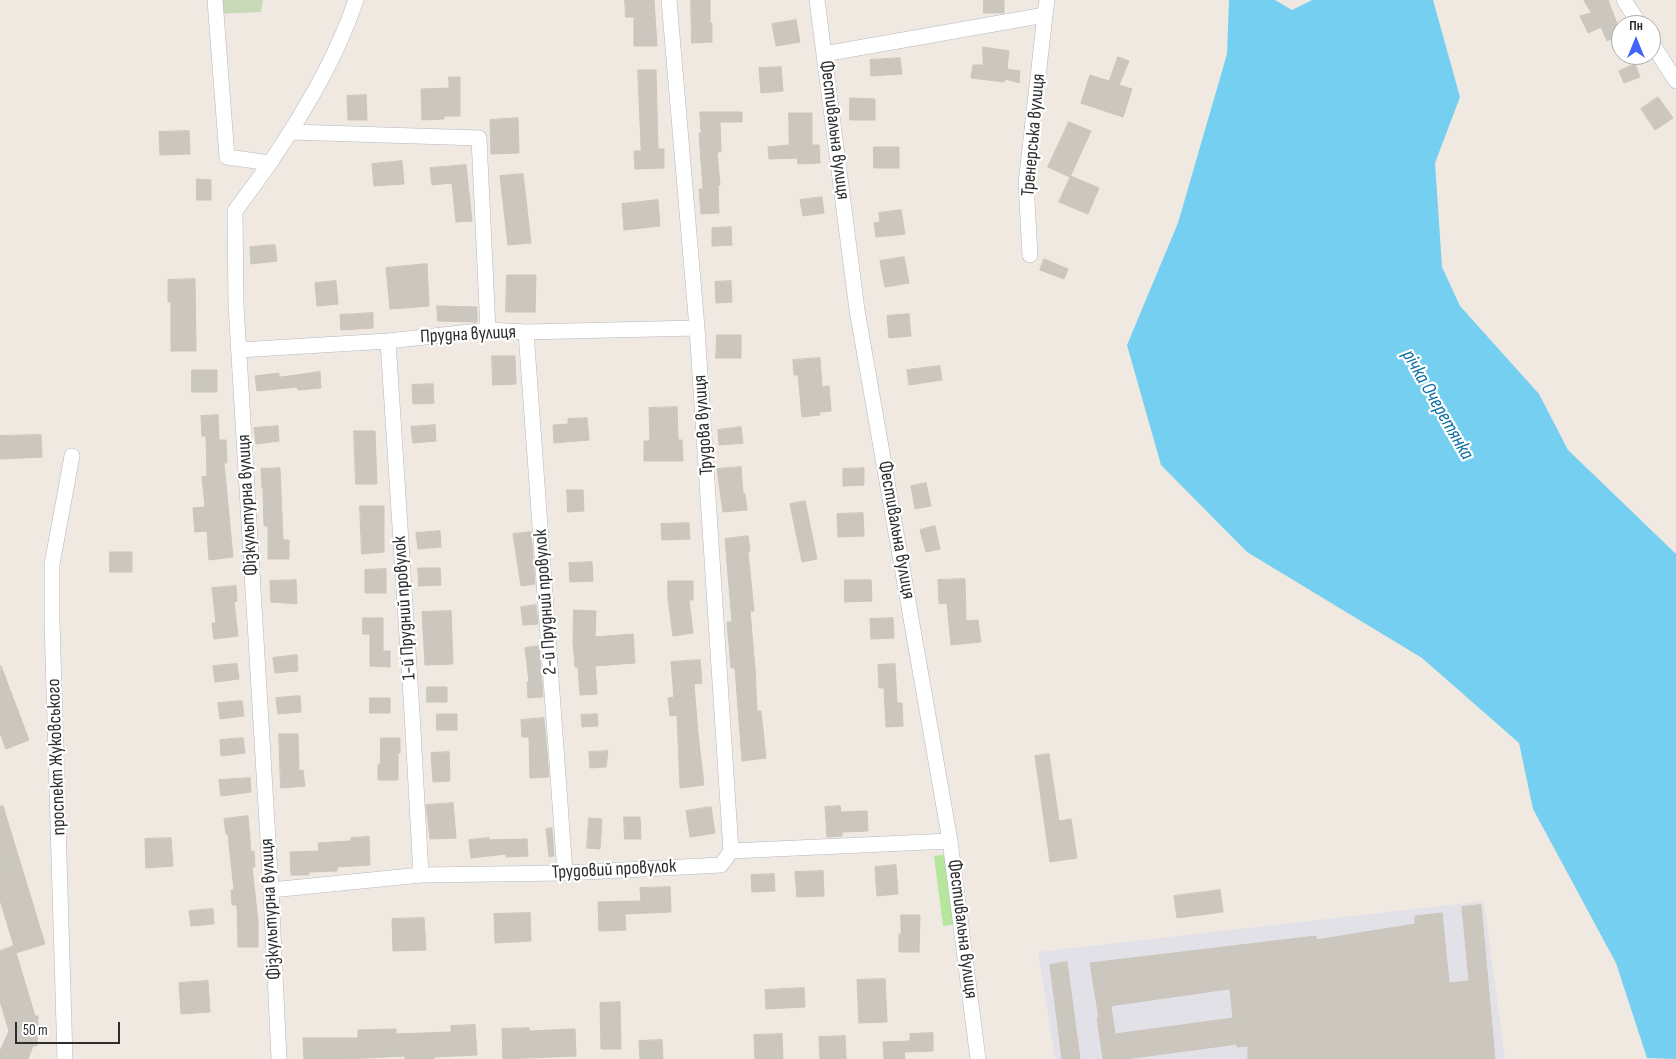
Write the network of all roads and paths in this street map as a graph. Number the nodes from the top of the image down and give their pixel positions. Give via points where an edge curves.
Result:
1 (215, 0) edge
2 (356, 0) edge
3 (669, 0) edge
4 (817, 0) edge
5 (1624, 0) edge
6 (1046, 7) edge
7 (1634, 15) edge
8 (824, 54) junction
9 (1661, 58) edge
10 (1676, 81) edge
11 (291, 132) junction
12 (270, 163) junction
13 (1030, 255) dead end
14 (697, 328) junction
15 (488, 330) junction
16 (526, 332) junction
17 (388, 341) junction
18 (239, 350) junction
19 (72, 456) dead end
20 (950, 841) junction
21 (732, 851) junction
22 (566, 873) junction
23 (421, 874) junction
24 (271, 890) junction
25 (65, 1059) edge
26 (279, 1059) edge
27 (978, 1059) edge

1 - 12 street via 227,157
2 - 11 street, Фізкультурна вулиця via 324,76
3 - 14 street, Трудова вулиця
4 - 8 street, Фестивальна вулиця
5 - 7 street
6 - 8 street, Тренерська вулиця
6 - 13 street, Тренерська вулиця via 1026,183
8 - 20 street, Фестивальна вулиця via 857,310
9 - 10 street
11 - 12 street, Фізкультурна вулиця
11 - 15 street via 479,138
12 - 18 street, Фізкультурна вулиця via 235,210
14 - 16 street, Прудна вулиця
14 - 21 street, Трудова вулиця
15 - 16 street, Прудна вулиця
15 - 17 street, Прудна вулиця
16 - 22 street, 2-й Прудний провулок
17 - 18 street, Прудна вулиця
17 - 23 street, 1-й Прудний провулок
18 - 24 street, Фізкультурна вулиця
19 - 25 street, проспект Жуковського via 52,564
20 - 21 street
20 - 27 street, Фестивальна вулиця
21 - 22 street, Трудовий провулок via 721,865
22 - 23 street, Трудовий провулок
23 - 24 street, Трудовий провулок
24 - 26 street, Фізкультурна вулиця

